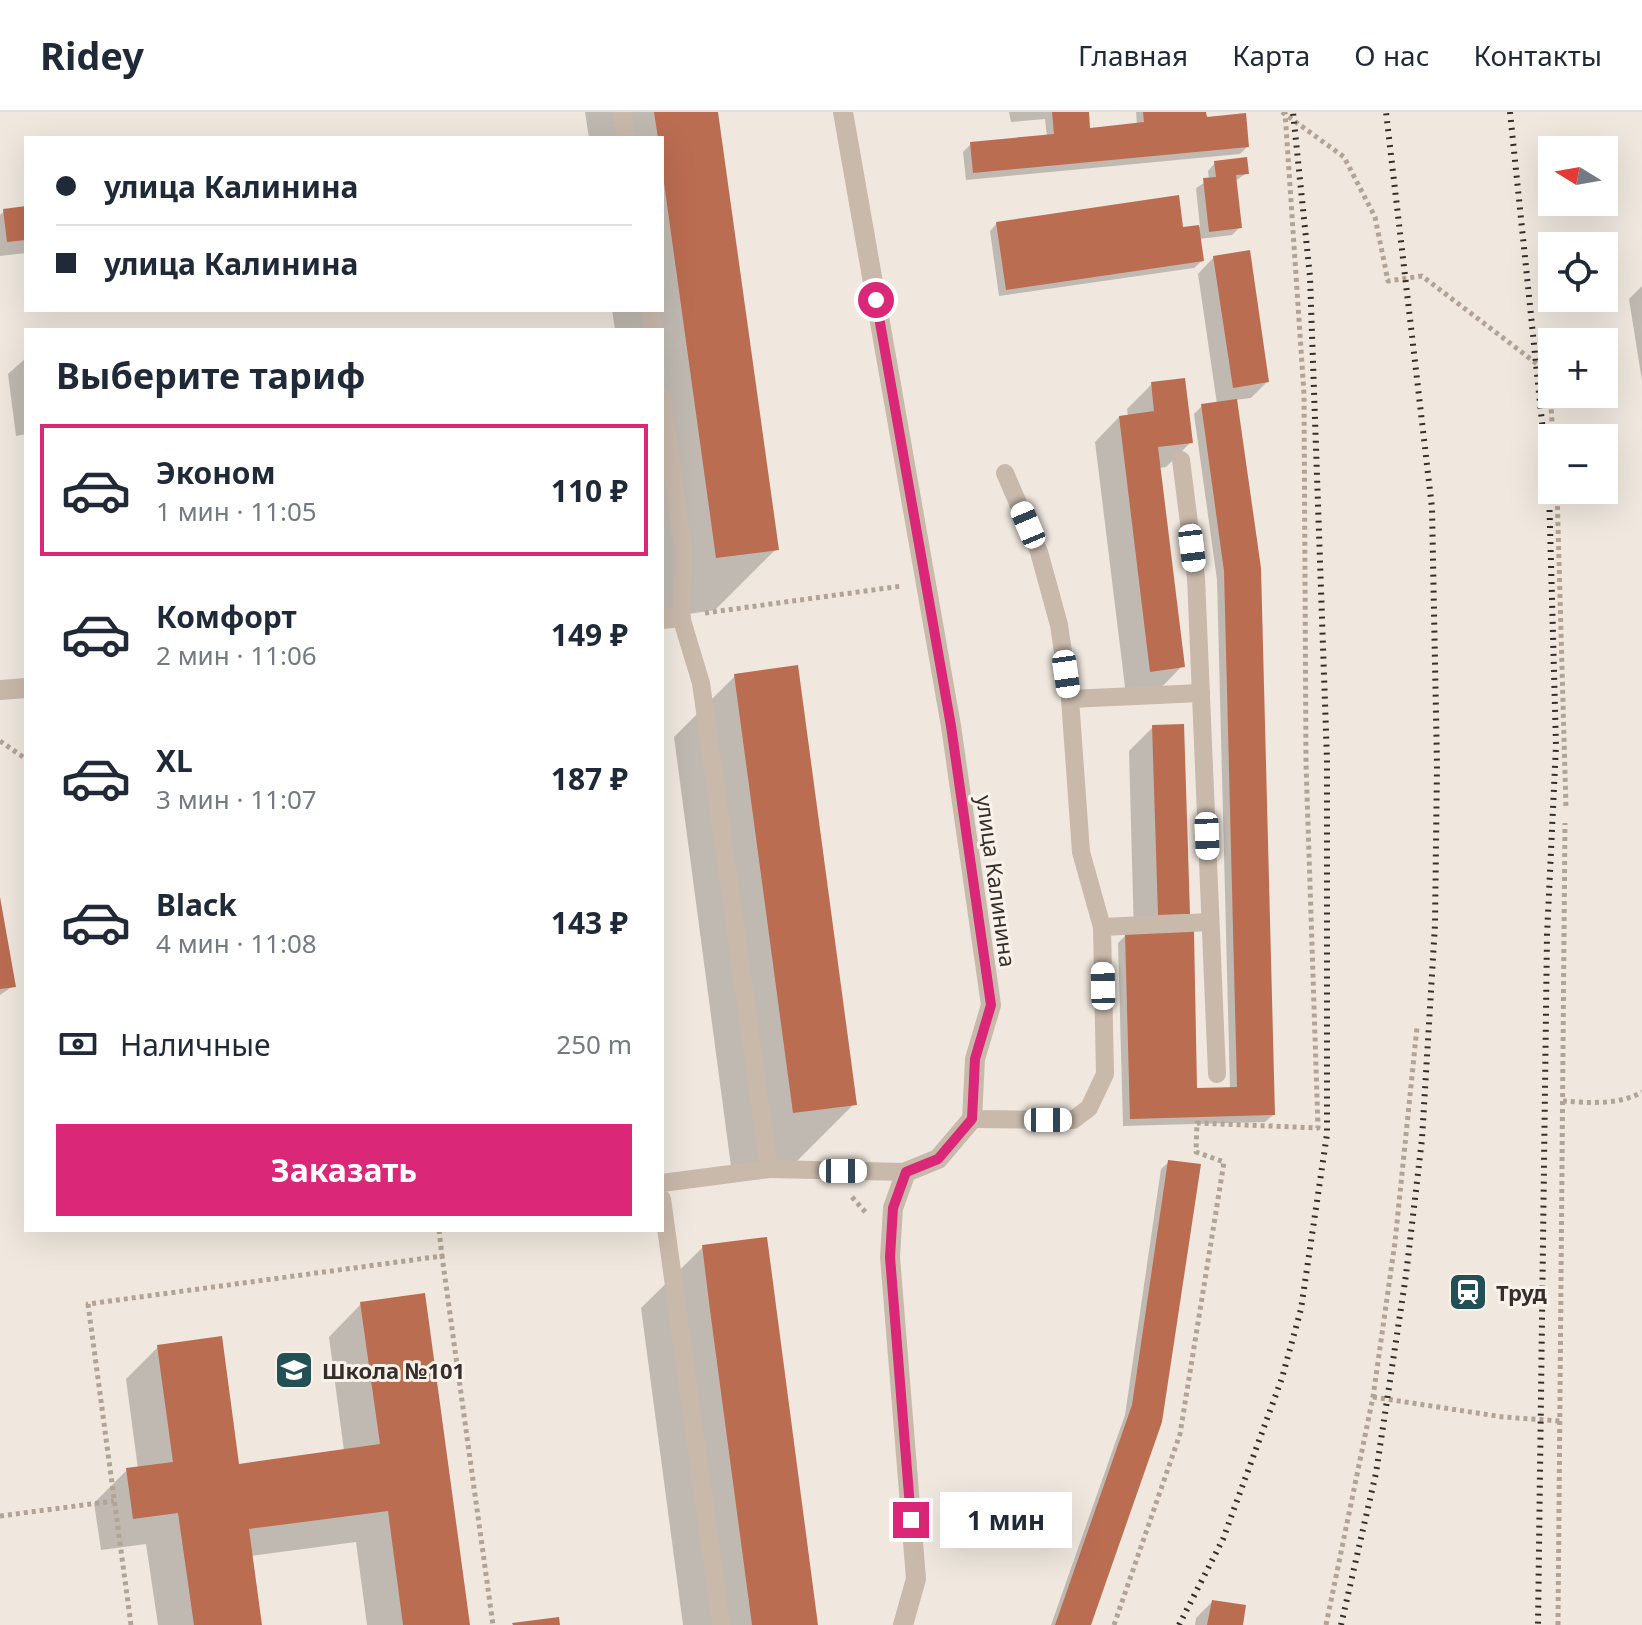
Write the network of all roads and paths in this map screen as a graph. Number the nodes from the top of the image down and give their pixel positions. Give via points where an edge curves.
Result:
1 (622, 112) edge
2 (843, 112) edge
3 (1284, 113) edge
4 (626, 136) edge
5 (664, 412) edge
6 (1552, 424) edge
7 (1181, 460) dead end
8 (1005, 473) dead end
9 (1557, 504) edge
10 (925, 583) junction
11 (671, 618) edge
12 (24, 688) edge
13 (0, 690) edge
14 (1201, 693) junction
15 (1070, 699) junction
16 (0, 741) edge
17 (24, 758) edge
18 (1566, 808) dead end
19 (1565, 823) dead end
20 (1210, 922) junction
21 (1102, 927) junction
22 (1417, 1027) dead end
23 (1217, 1074) dead end
24 (1642, 1092) edge
25 (1563, 1101) junction
26 (972, 1119) junction
27 (769, 1169) junction
28 (811, 1171) junction
29 (906, 1172) junction
30 (664, 1183) edge
31 (664, 1213) edge
32 (869, 1216) dead end
33 (439, 1232) edge
34 (442, 1256) junction
35 (1373, 1397) junction
36 (1560, 1421) junction
37 (114, 1501) junction
38 (0, 1516) edge
39 (131, 1625) edge
40 (493, 1625) edge
41 (721, 1625) edge
42 (903, 1625) edge
43 (1114, 1625) edge
44 (1326, 1625) edge
45 (1558, 1625) edge

1 - 4 lane
2 - 10 street, улица Калинина
3 - 6 path via 1344,157 1375,217 1388,281 1422,276 1549,373
3 - 43 path via 1304,394 1306,763 1318,1128 1197,1123 1196,1152 1224,1162 1183,1419
5 - 11 lane via 683,547
7 - 14 lane via 1196,578
8 - 15 lane via 1039,552 1059,625
9 - 18 path
10 - 11 path
10 - 26 street, улица Калинина via 991,1005 975,1059
11 - 27 lane via 701,683
12 - 13 street
14 - 15 lane
14 - 20 lane
15 - 21 lane via 1081,852
16 - 17 path
19 - 25 path
20 - 21 lane
20 - 23 lane
21 - 26 lane via 1105,1074 1089,1108 1073,1120
22 - 35 path
24 - 25 path via 1590,1103
25 - 36 path
26 - 29 street via 938,1159
27 - 28 lane
27 - 30 lane
28 - 29 lane
28 - 32 path via 843,1187
29 - 42 street via 893,1208 890,1257 916,1579
31 - 41 lane
33 - 34 path
34 - 37 path via 88,1304
34 - 40 path
35 - 36 path
35 - 44 path
36 - 45 path
37 - 38 path
37 - 39 path

